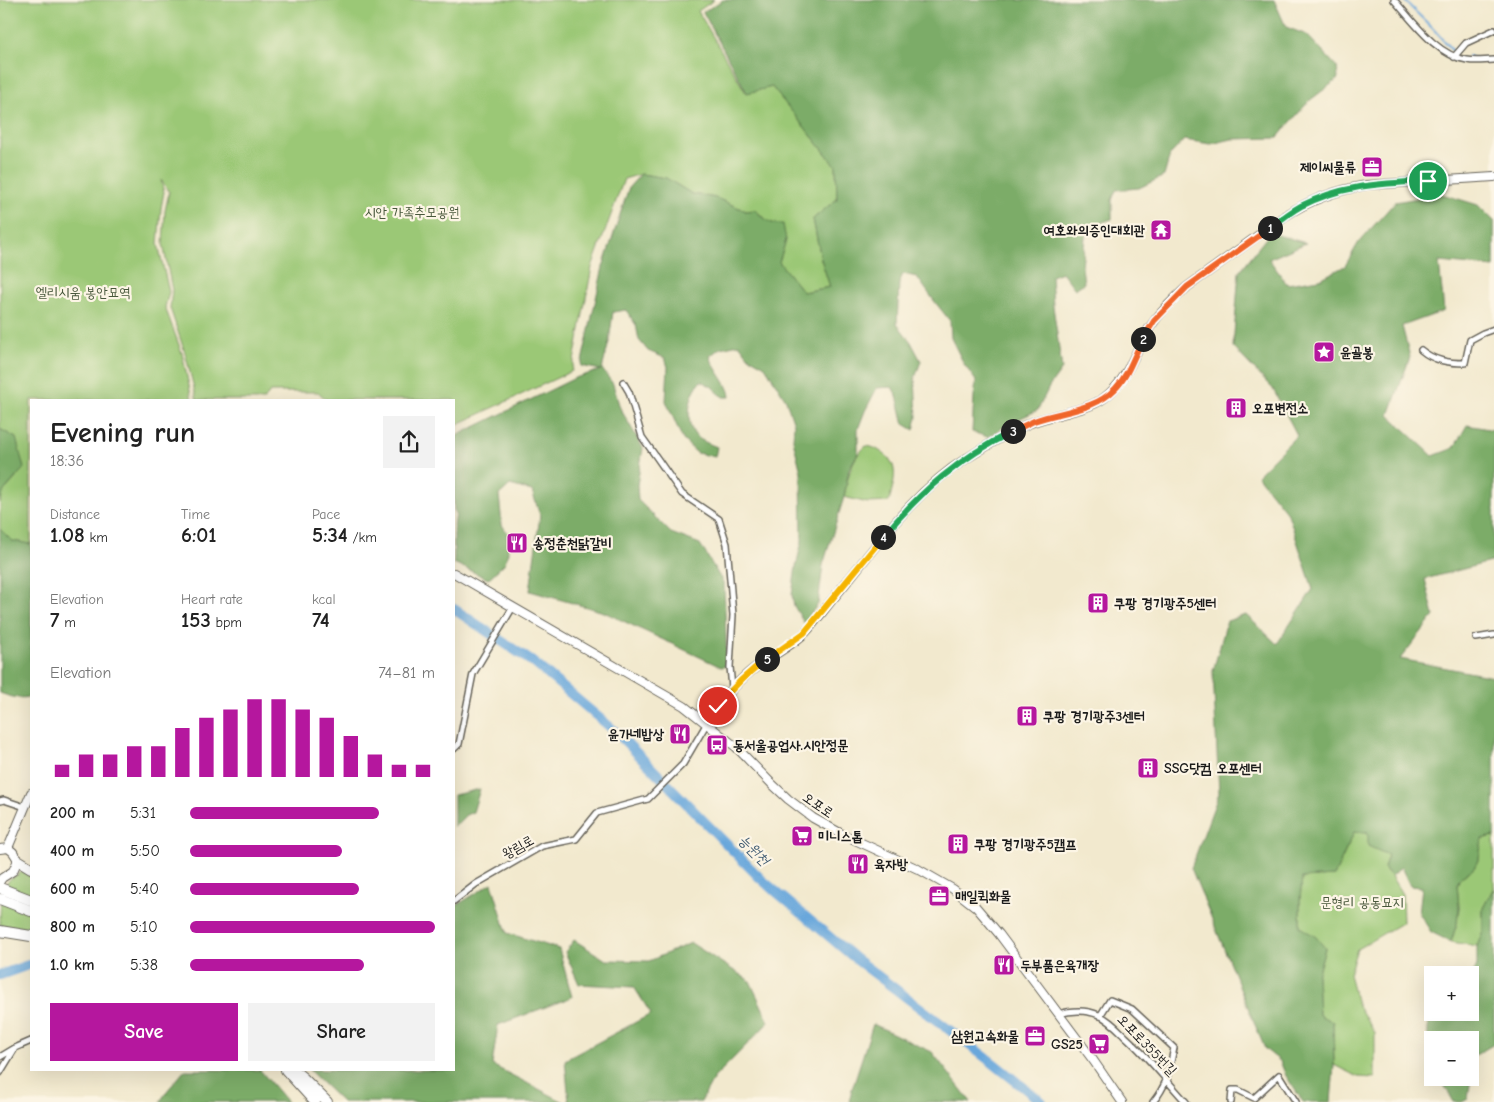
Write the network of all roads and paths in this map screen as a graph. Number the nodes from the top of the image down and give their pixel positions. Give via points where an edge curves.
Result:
1 (1394, 0) edge
2 (1494, 30) edge
3 (1454, 57) junction
4 (1494, 60) edge
5 (1494, 177) edge
6 (1494, 330) edge
7 (1421, 350) dead end
8 (623, 382) dead end
9 (455, 574) edge
10 (513, 606) junction
11 (1494, 636) edge
12 (1476, 638) dead end
13 (732, 688) junction
14 (707, 723) junction
15 (455, 748) edge
16 (30, 796) edge
17 (0, 801) edge
18 (26, 806) junction
19 (4, 848) edge
20 (18, 860) junction
21 (30, 867) edge
22 (0, 881) edge
23 (0, 888) edge
24 (0, 899) edge
25 (30, 900) edge
26 (455, 901) edge
27 (30, 911) edge
28 (0, 931) edge
29 (30, 936) edge
30 (1058, 1014) junction
31 (1100, 1016) junction
32 (30, 1041) edge
33 (15, 1048) junction
34 (0, 1057) edge
35 (284, 1071) edge
36 (288, 1071) edge
37 (0, 1073) edge
38 (301, 1078) edge
39 (1167, 1080) junction
40 (315, 1102) edge
41 (326, 1102) edge
42 (1122, 1102) edge
43 (1153, 1102) edge
44 (1186, 1102) edge
45 (1231, 1102) edge
46 (1296, 1102) edge

1 - 3 street via 1442,51
2 - 3 street via 1466,43
3 - 4 street
5 - 13 street via 1350,188 1316,199 1285,216 1174,299 1154,321 1122,380 1103,400 1022,427 937,480 898,519 804,633
6 - 7 street via 1470,340 1465,363 1430,358
8 - 13 street via 642,437 682,494 719,519 727,544 733,615
9 - 10 street, 오포로
10 - 14 street, 오포로 via 667,695
10 - 15 street via 473,674 459,744
11 - 12 street
13 - 14 street
14 - 26 street, 왕림로 via 683,764 648,799 597,814 576,839 542,846 476,884
14 - 30 street, 오포로 via 788,799 813,818 927,873 965,898 999,934
16 - 18 street
17 - 18 street
18 - 19 street
19 - 20 street via 14,852
20 - 21 highway
20 - 22 street via 13,871
23 - 25 highway
24 - 27 highway
28 - 29 highway
30 - 31 street, 오포로355번길 via 1079,1010
30 - 42 street, 오포로
31 - 39 street, 오포로355번길 via 1112,1023
31 - 39 street via 1110,1000 1132,1009 1174,1048
32 - 33 street
33 - 34 street
33 - 37 street
35 - 38 highway
36 - 38 highway
38 - 40 highway
38 - 41 highway
39 - 43 street
39 - 44 street, 오포로355번길
45 - 46 street via 1232,1090 1254,1098 1279,1075

